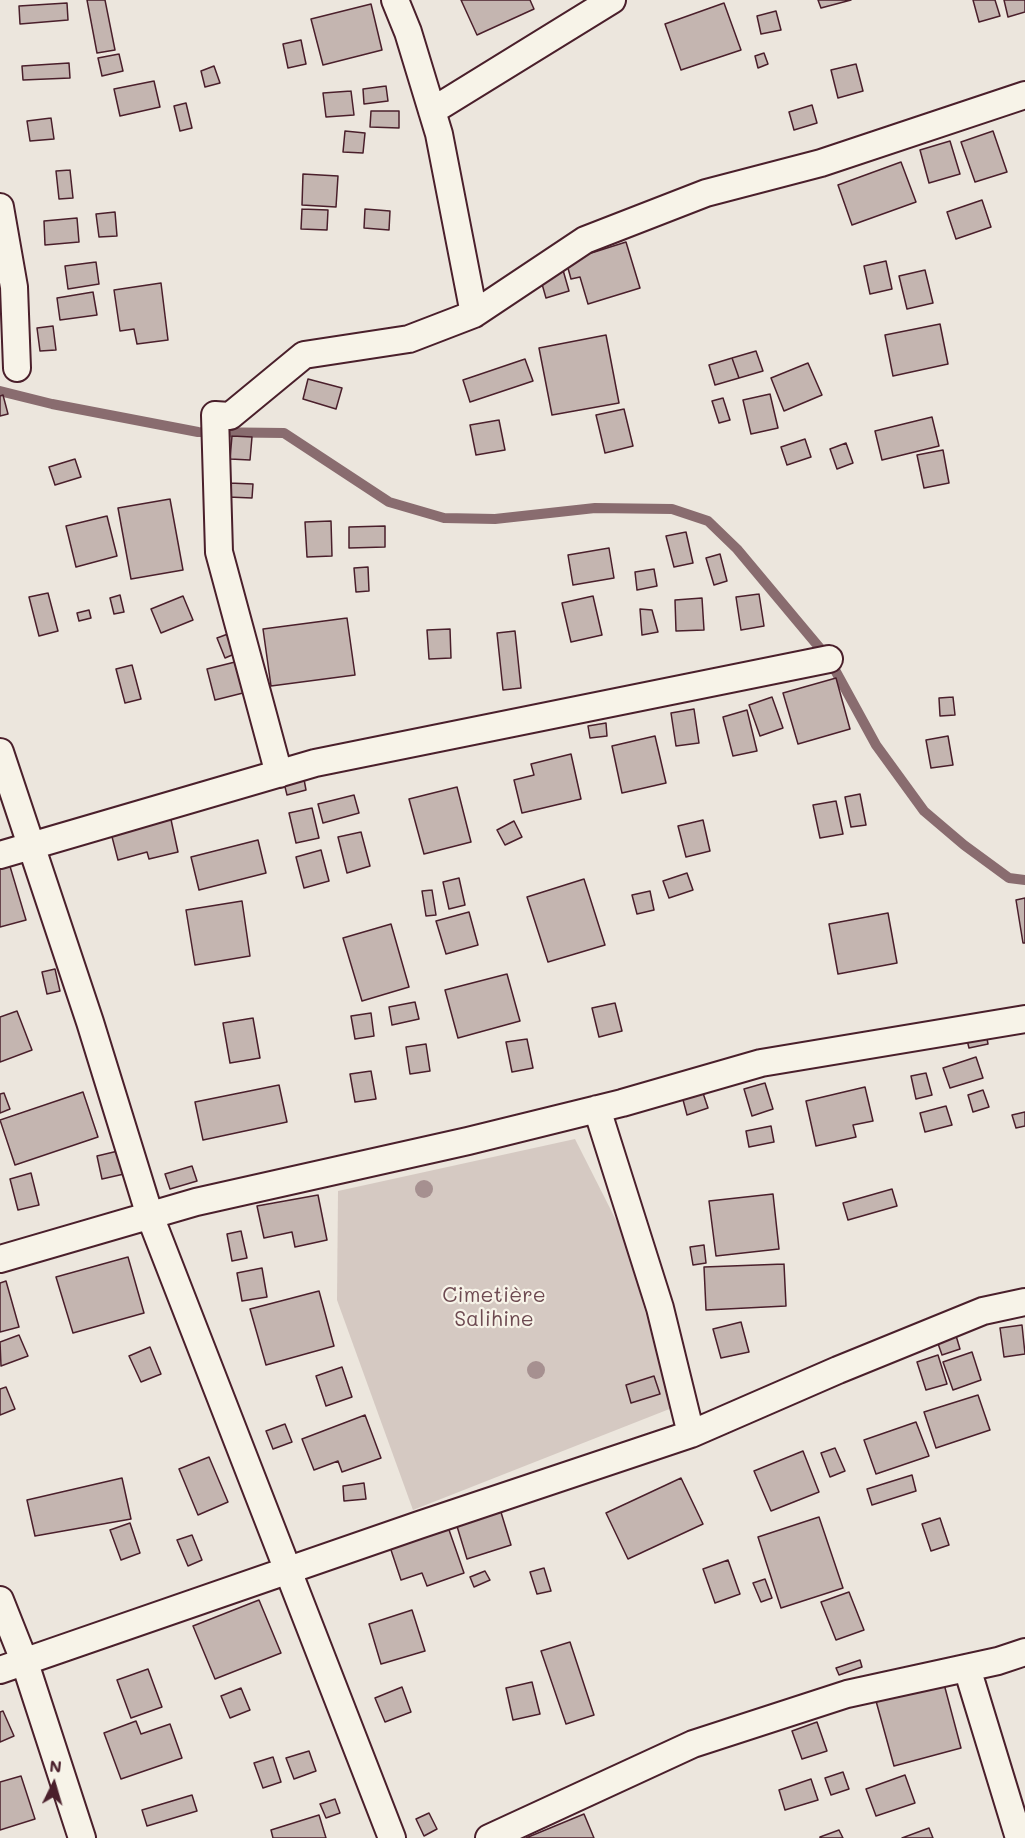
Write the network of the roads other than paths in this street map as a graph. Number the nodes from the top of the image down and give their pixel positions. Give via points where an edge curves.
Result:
1 (395, 0) edge
2 (612, 0) edge
3 (1025, 95) edge
4 (432, 111) junction
5 (0, 207) edge
6 (474, 314) junction
7 (17, 368) dead end
8 (829, 659) dead end
9 (0, 752) edge
10 (279, 774) junction
11 (30, 847) junction
12 (0, 855) edge
13 (1025, 1019) edge
14 (597, 1109) junction
15 (150, 1216) junction
16 (0, 1259) edge
17 (1025, 1302) edge
18 (691, 1434) junction
19 (288, 1572) junction
20 (0, 1600) edge
21 (1025, 1652) edge
22 (25, 1663) junction
23 (967, 1668) junction
24 (0, 1670) edge
25 (82, 1838) edge
26 (392, 1838) edge
27 (489, 1838) edge
28 (1019, 1838) edge

1 - 4 street
2 - 4 street
3 - 6 street via 821,163 706,193 585,240
4 - 6 street
5 - 7 street via 14,286
6 - 10 street via 410,339 304,355 230,416 215,415 219,552
8 - 10 street via 315,763
9 - 11 street
10 - 11 street
11 - 12 street
11 - 15 street
13 - 14 street via 761,1063
14 - 15 street
14 - 18 street via 660,1308
15 - 16 street
15 - 19 street
17 - 18 street via 983,1311
18 - 19 street
19 - 22 street
19 - 26 street
20 - 22 street
21 - 23 street
22 - 24 street
22 - 25 street
23 - 27 street via 847,1694 693,1744
23 - 28 street

